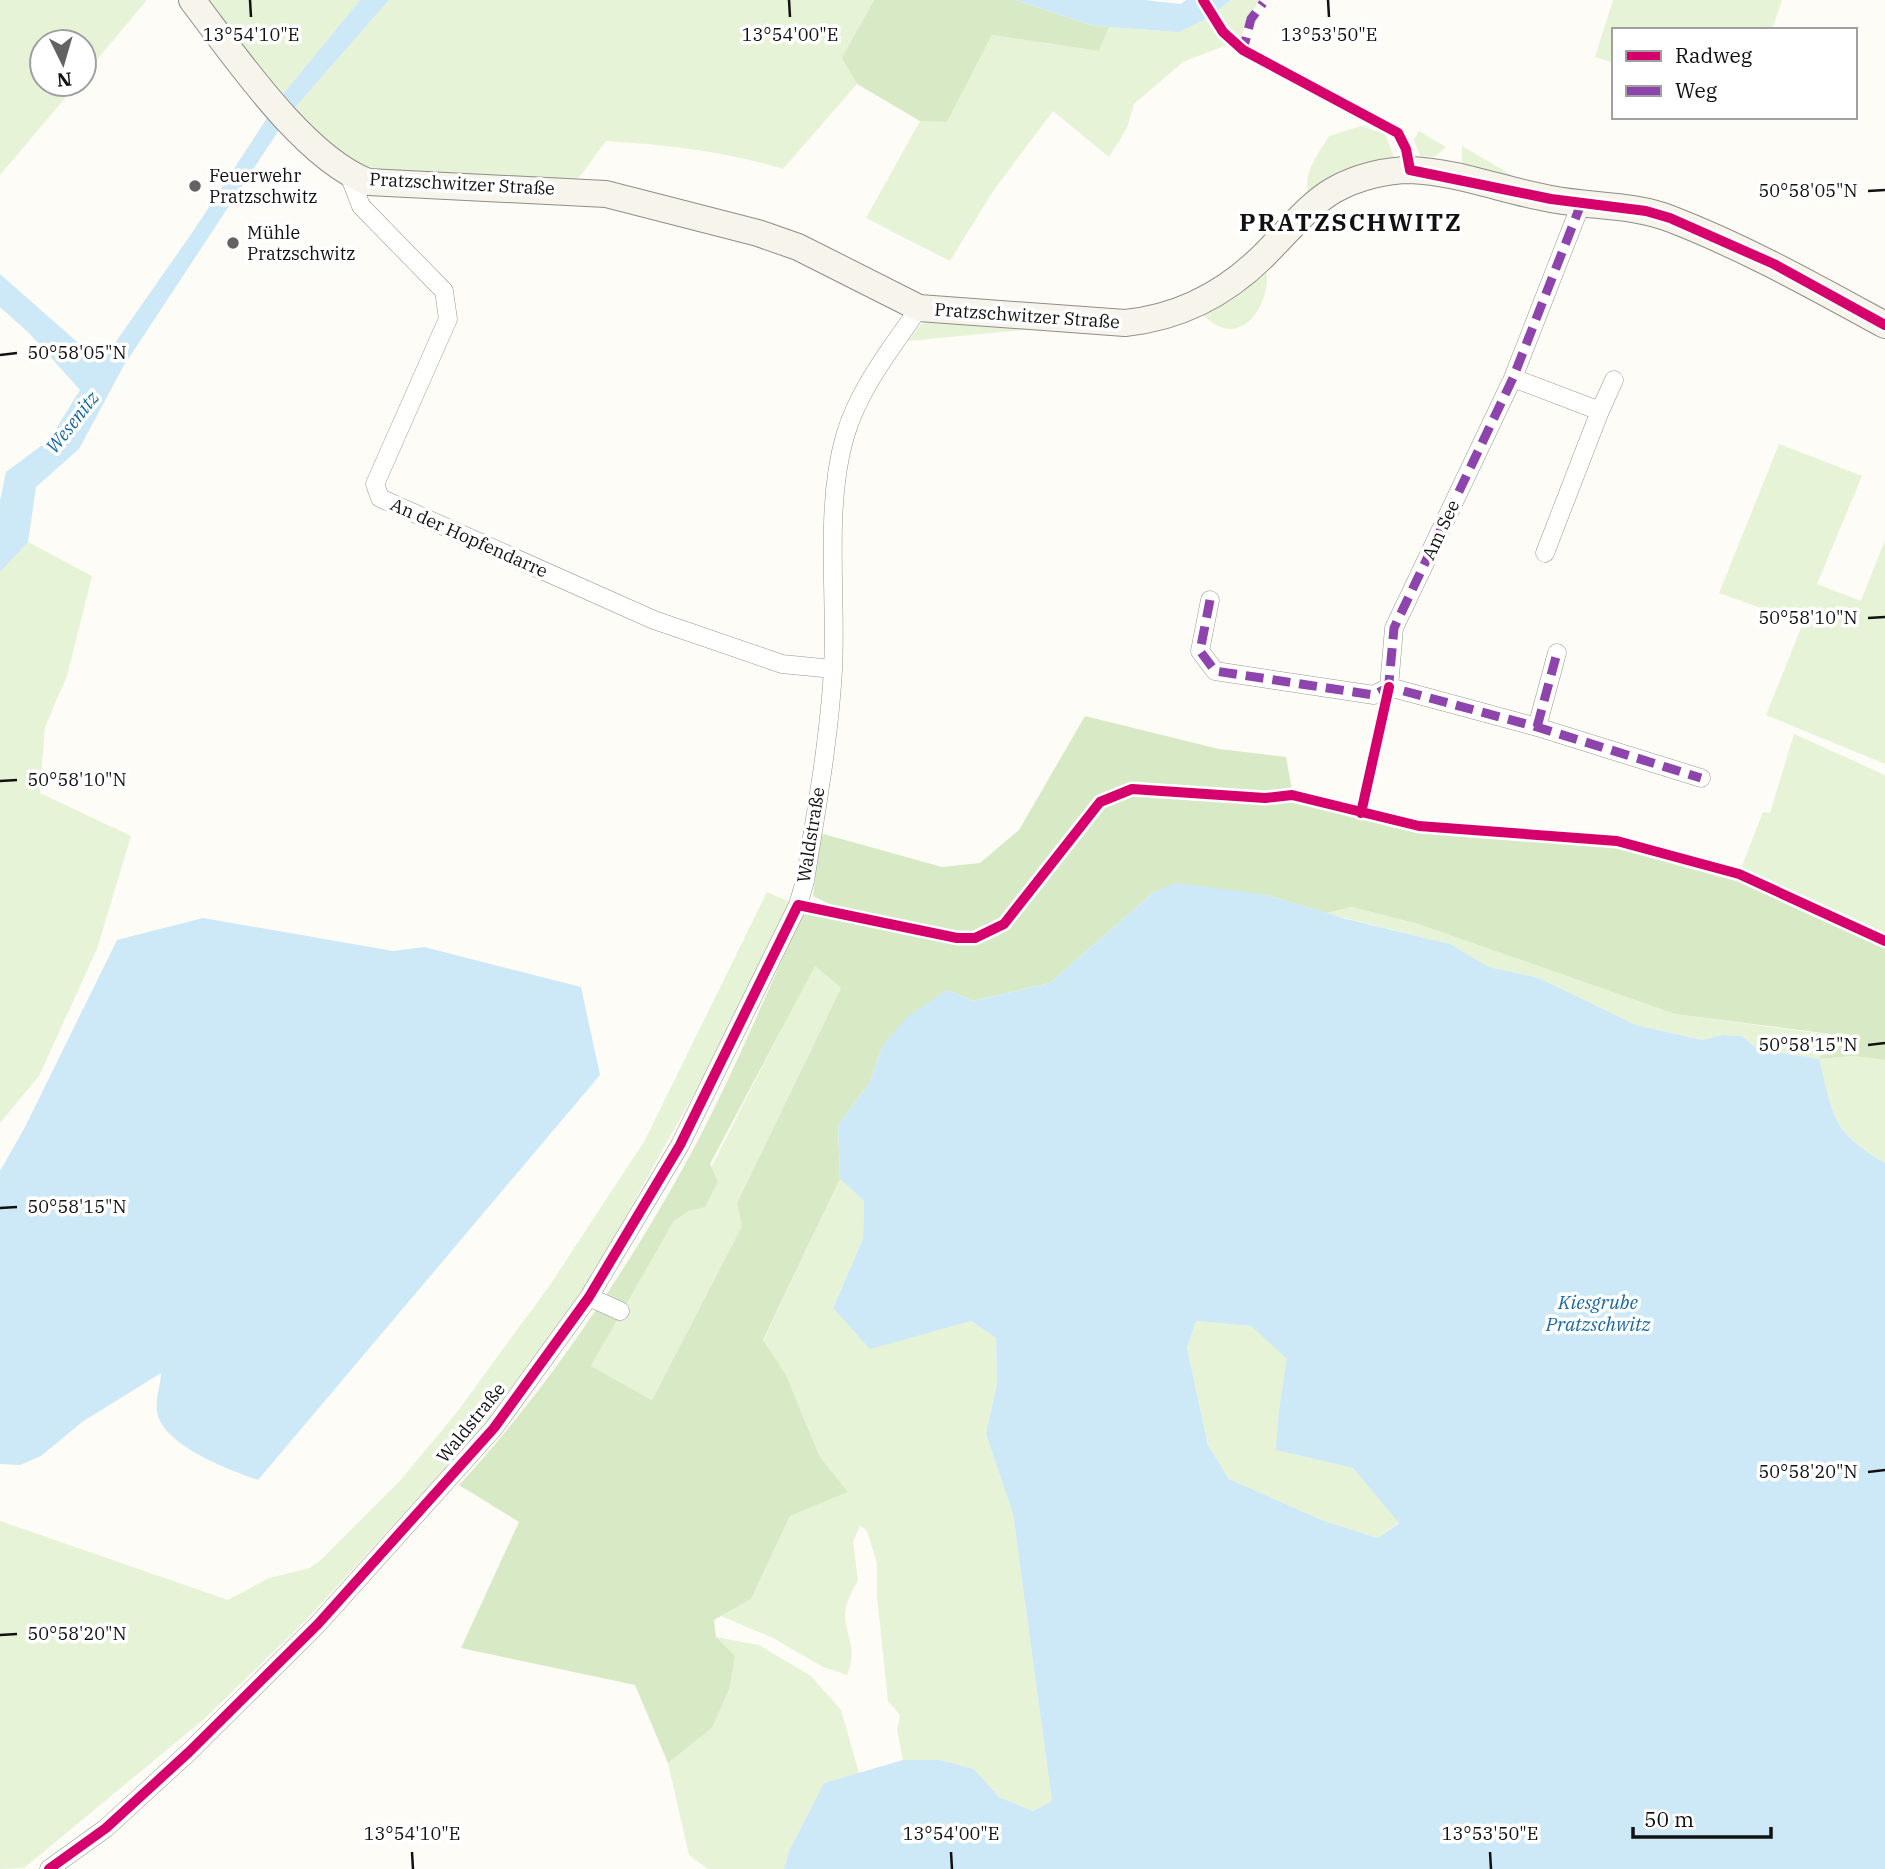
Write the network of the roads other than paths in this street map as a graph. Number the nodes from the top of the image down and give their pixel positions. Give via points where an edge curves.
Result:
1 (192, 0) edge
2 (349, 175) junction
3 (1581, 204) junction
4 (919, 308) junction
5 (1885, 325) edge
6 (1513, 378) junction
7 (1614, 380) dead end
8 (1600, 411) junction
9 (1545, 553) dead end
10 (1210, 600) dead end
11 (1557, 653) dead end
12 (833, 669) junction
13 (1389, 687) junction
14 (1537, 727) junction
15 (1701, 778) dead end
16 (589, 1297) junction
17 (620, 1311) dead end
18 (49, 1869) edge

1 - 2 street, Pratzschwitzer Straße via 281,112
2 - 4 street, Pratzschwitzer Straße via 368,182 606,194 758,233 810,253
2 - 12 street, An der Hopfendarre via 361,206 444,291 449,319 375,484 380,498 654,620 782,664
3 - 4 street, Pratzschwitzer Straße via 1430,173 1380,173 1333,190 1215,296 1152,320 1125,323
3 - 5 street, Pratzschwitzer Straße via 1670,218 1774,264
3 - 6 street, Am See
4 - 12 street, Waldstraße via 865,387 841,451 835,488
6 - 8 street
6 - 13 street, Am See via 1394,628
7 - 8 street
8 - 9 street
10 - 13 street via 1200,652 1215,671 1374,695
11 - 14 street
12 - 16 street, Waldstraße via 815,819 798,905 680,1145
13 - 14 street
14 - 15 street
16 - 17 street
16 - 18 street, Waldstraße via 494,1428 318,1623 189,1752 115,1819

